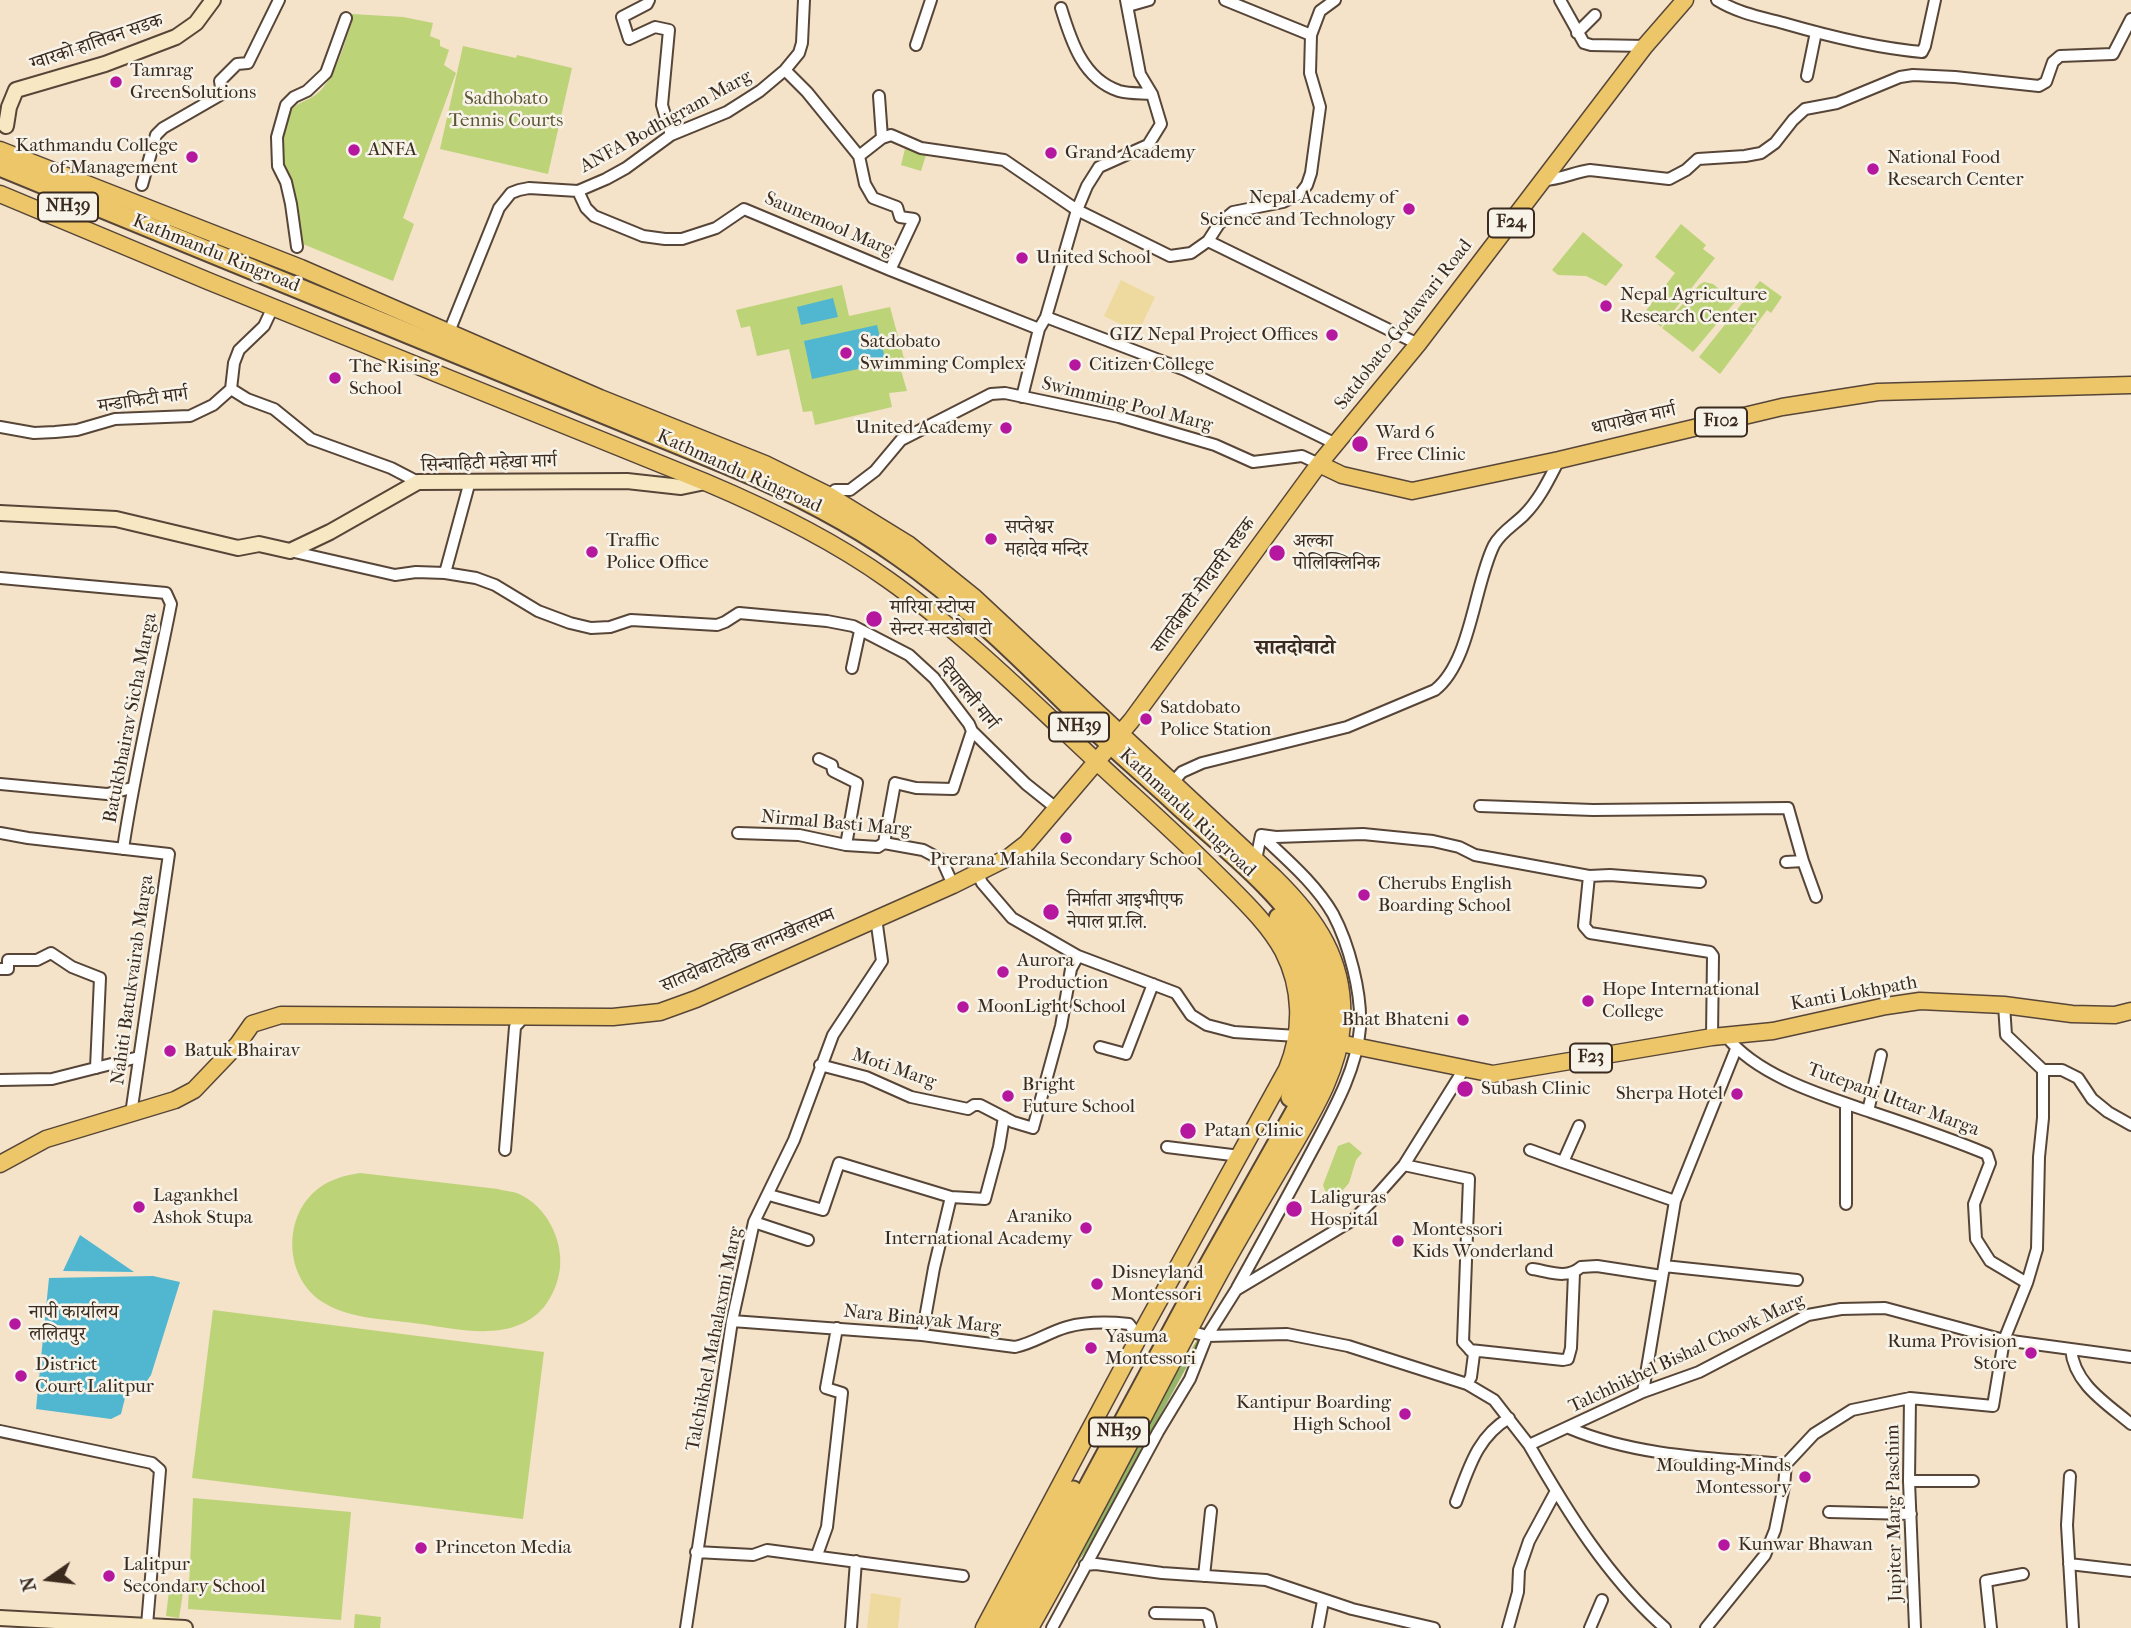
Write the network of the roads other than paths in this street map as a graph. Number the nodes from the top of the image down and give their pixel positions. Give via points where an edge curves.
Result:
1 (213, 0) edge
2 (279, 0) edge
3 (649, 0) edge
4 (804, 0) edge
5 (931, 0) edge
6 (1149, 0) edge
7 (1225, 0) edge
8 (1335, 0) edge
9 (1560, 0) edge
10 (1685, 0) edge
11 (1717, 0) edge
12 (1934, 0) edge
13 (1127, 3) edge
14 (1061, 8) dead end
15 (1595, 15) dead end
16 (346, 18) dead end
17 (2131, 19) edge
18 (1816, 32) junction
19 (1577, 33) junction
20 (1311, 35) junction
21 (916, 45) dead end
22 (1645, 46) junction
23 (785, 70) junction
24 (1807, 76) dead end
25 (1152, 94) junction
26 (879, 96) dead end
27 (6, 126) dead end
28 (671, 135) junction
29 (882, 138) junction
30 (0, 150) edge
31 (859, 156) junction
32 (0, 166) edge
33 (0, 179) edge
34 (1543, 180) junction
35 (142, 185) dead end
36 (578, 191) junction
37 (0, 194) edge
38 (1077, 210) junction
39 (140, 230) junction
40 (1208, 240) junction
41 (297, 247) dead end
42 (890, 270) junction
43 (273, 307) junction
44 (1046, 317) junction
45 (1039, 329) junction
46 (449, 332) junction
47 (1418, 344) junction
48 (2131, 385) edge
49 (231, 389) junction
50 (1022, 397) junction
51 (0, 427) edge
52 (1336, 444) junction
53 (1559, 460) junction
54 (1319, 464) junction
55 (470, 481) junction
56 (418, 482) junction
57 (705, 482) junction
58 (830, 496) junction
59 (0, 513) edge
60 (290, 551) junction
61 (445, 573) junction
62 (0, 579) edge
63 (860, 631) junction
64 (852, 668) dead end
65 (972, 731) junction
66 (1109, 748) junction
67 (819, 760) dead end
68 (1173, 782) junction
69 (0, 783) edge
70 (132, 788) junction
71 (1480, 806) dead end
72 (1056, 808) junction
73 (0, 833) edge
74 (738, 833) dead end
75 (1261, 835) junction
76 (884, 843) junction
77 (845, 845) junction
78 (124, 849) junction
79 (1256, 860) junction
80 (1803, 861) junction
81 (1786, 862) dead end
82 (977, 872) junction
83 (1589, 876) junction
84 (1700, 882) dead end
85 (953, 885) junction
86 (1816, 897) dead end
87 (876, 918) junction
88 (1078, 956) junction
89 (0, 969) edge
90 (1153, 984) junction
91 (2004, 1005) junction
92 (2131, 1011) edge
93 (524, 1017) junction
94 (1725, 1040) junction
95 (1326, 1041) junction
96 (1100, 1047) dead end
97 (1881, 1055) dead end
98 (139, 1057) junction
99 (820, 1065) junction
100 (96, 1068) junction
101 (1464, 1069) junction
102 (2043, 1070) junction
103 (0, 1080) edge
104 (1846, 1104) junction
105 (1868, 1111) junction
106 (131, 1114) junction
107 (1004, 1117) junction
108 (2131, 1125) edge
109 (1579, 1126) dead end
110 (1167, 1147) dead end
111 (505, 1150) dead end
112 (1530, 1150) dead end
113 (1240, 1156) junction
114 (1563, 1162) junction
115 (0, 1164) edge
116 (1404, 1165) junction
117 (769, 1195) junction
118 (951, 1197) junction
119 (1675, 1201) junction
120 (1846, 1204) dead end
121 (754, 1223) junction
122 (808, 1240) dead end
123 (1532, 1269) dead end
124 (1663, 1271) junction
125 (1574, 1273) junction
126 (1797, 1280) dead end
127 (2027, 1283) junction
128 (1236, 1290) junction
129 (732, 1321) junction
130 (837, 1328) junction
131 (1189, 1331) junction
132 (922, 1335) junction
133 (1207, 1336) junction
134 (1139, 1337) junction
135 (2004, 1340) junction
136 (2071, 1349) junction
137 (1468, 1350) junction
138 (2131, 1356) edge
139 (1467, 1384) junction
140 (1643, 1392) junction
141 (1910, 1398) junction
142 (1508, 1418) junction
143 (2131, 1424) edge
144 (1569, 1428) junction
145 (0, 1431) edge
146 (1530, 1445) junction
147 (1786, 1464) junction
148 (2070, 1476) dead end
149 (1909, 1481) junction
150 (1973, 1481) dead end
151 (1556, 1491) junction
152 (1456, 1502) dead end
153 (1211, 1511) dead end
154 (1829, 1512) dead end
155 (1911, 1514) junction
156 (696, 1552) junction
157 (817, 1555) junction
158 (856, 1561) junction
159 (2069, 1564) junction
160 (1085, 1565) junction
161 (2131, 1571) edge
162 (2023, 1574) dead end
163 (963, 1576) dead end
164 (1204, 1576) junction
165 (1602, 1600) dead end
166 (1323, 1601) junction
167 (1155, 1613) dead end
168 (0, 1618) edge
169 (147, 1625) junction
170 (185, 1628) edge
171 (686, 1628) edge
172 (851, 1628) edge
173 (984, 1628) edge
174 (999, 1628) edge
175 (1013, 1628) edge
176 (1030, 1628) edge
177 (1052, 1628) edge
178 (1211, 1628) edge
179 (1318, 1628) edge
180 (1434, 1628) edge
181 (1508, 1628) edge
182 (1590, 1628) edge
183 (1665, 1628) edge
184 (1706, 1628) edge
185 (1915, 1628) edge
186 (1991, 1628) edge
187 (2073, 1628) edge

1 - 27 street, ग्वारको-हात्तिवन सडक via 196,23 176,37 16,90
2 - 35 street via 248,63 237,64 220,81 222,94 156,135
3 - 28 street via 622,17 629,39 655,27 669,30 662,105
4 - 23 street, ANFA Bodhigram Marg via 802,43
5 - 21 street
6 - 13 street
7 - 20 street
8 - 20 street via 1320,12
9 - 19 street
10 - 22 main road, Satdobato-Godawari Road / F24
11 - 18 street via 1737,12
12 - 18 street via 1922,52
13 - 25 street via 1140,74
14 - 25 street via 1086,68 1119,91
15 - 19 street
16 - 41 street via 326,73 286,105 277,137 278,166 286,182
17 - 34 street via 2113,54 2060,56 2039,86 1955,77 1900,77 1837,103 1805,109 1775,143 1753,155 1698,159 1669,178 1590,170
18 - 24 street
19 - 22 street via 1591,45
20 - 40 street via 1310,73 1320,107 1307,185 1283,202 1233,212
22 - 34 main road, Satdobato-Godawari Road / F24
23 - 28 street, ANFA Bodhigram Marg via 727,112
23 - 31 street
25 - 38 street via 1161,124 1148,145 1099,167
26 - 29 street
28 - 36 street, ANFA Bodhigram Marg via 625,168
29 - 31 street
29 - 38 street via 891,135 921,148 1004,160
30 - 46 main road via 302,268
31 - 42 street via 873,198 897,207 900,217 915,219
32 - 39 highway, Kathmandu Ringroad / NH39
33 - 39 highway, Kathmandu Ringroad / NH39
34 - 47 main road, Satdobato-Godawari Road / F24
36 - 42 street, Saunemool Marg via 594,216 643,236 691,236 716,228 744,208
36 - 46 street, ANFA Bodhigram Marg via 529,188 506,198
37 - 43 main road
38 - 40 street via 1170,256 1191,253
38 - 44 street
39 - 66 highway, Kathmandu Ringroad / NH39 via 817,518 935,597
40 - 47 street
42 - 45 street, Saunemool Marg
43 - 49 street via 264,326 239,350
43 - 57 main road
44 - 45 street
44 - 52 street via 1185,370
45 - 50 street
46 - 58 main road via 774,468
47 - 52 main road, Satdobato-Godawari Road / F24
48 - 53 main road, धापाखेल मार्ग / F102 via 1878,392 1782,407
49 - 51 street, मन्डाफिटी मार्ग via 190,416 115,419 55,432
49 - 56 street via 274,409 311,439
50 - 54 street, Swimming Pool Marg via 1215,445 1253,462 1303,456
50 - 58 street, Swimming Pool Marg via 991,394 901,440 867,479
52 - 54 main road, सातदोबाटो-गोदावरी सडक / F24
53 - 54 main road, धापाखेल मार्ग / F102 via 1412,491 1342,475
53 - 68 street via 1538,499 1494,545 1470,625 1444,683 1347,727 1202,763
54 - 66 main road, सातदोबाटो-गोदावरी सडक / F24
55 - 56 street, सिन्चाहिटी महेखा मार्ग
55 - 57 street, सिन्चाहिटी महेखा मार्ग via 627,481 681,487
55 - 61 street
56 - 60 street, सिन्चाहिटी महेखा मार्ग
57 - 66 main road via 786,518 888,579
58 - 66 main road via 891,533 975,598
59 - 60 street via 116,519 238,548 259,544
60 - 61 street via 395,575
61 - 63 street, दिपावली मार्ग via 495,585 538,611 592,628 631,620 716,625 739,613 827,621
62 - 70 street, Batukbhairav Sicha Marga via 166,593 170,604
63 - 64 street
63 - 65 street, दिपावली मार्ग via 909,655 934,678
65 - 72 street, दिपावली मार्ग
65 - 76 street via 953,789 895,783
66 - 68 main road
66 - 72 main road, सातदोबाटो-गोदावरी सडक
66 - 95 highway, Kathmandu Ringroad / NH39 via 1284,925 1300,952 1314,1014
67 - 77 street via 857,783
68 - 79 main road
69 - 70 street via 107,794
70 - 78 street, Batukbhairav Sicha Marga
71 - 80 street via 1788,808
72 - 82 main road, सातदोबाटोदेखि लगनखेलसम्म via 1027,844
73 - 78 street, Nahiti Batukvairab Marga
74 - 77 street, Nirmal Basti Marg via 799,835
75 - 79 street
75 - 83 street via 1363,834 1433,841 1475,855
75 - 95 street via 1307,879 1344,938 1360,1027
76 - 77 street, Nirmal Basti Marg via 878,847
76 - 85 street, Nirmal Basti Marg via 923,850 942,860
78 - 98 street, Nahiti Batukvairab Marga via 169,854
79 - 95 main road via 1306,910 1331,951 1342,1004
80 - 81 street
80 - 86 street
82 - 85 main road, सातदोबाटोदेखि लगनखेलसम्म
82 - 88 street via 1012,918
83 - 84 street
83 - 94 street via 1584,926 1590,933 1710,952
85 - 87 main road, सातदोबाटोदेखि लगनखेलसम्म
87 - 93 main road, सातदोबाटोदेखि लगनखेलसम्म via 660,1012
87 - 99 street, Talchikhel Mahalaxmi Marg via 883,961 833,1035
88 - 90 street
88 - 107 street, Moti Marg via 1033,1128
89 - 100 street via 8,969 8,960 37,960 51,953 100,978
90 - 95 street via 1176,993 1191,1015 1207,1025
90 - 96 street via 1126,1054
91 - 92 main road, Kanti Lokhpath / F23 via 2072,1014
91 - 94 main road, Kanti Lokhpath / F23 via 1920,1001
91 - 102 street via 2006,1035
93 - 106 main road, सातदोबाटोदेखि लगनखेलसम्म via 281,1015 252,1024 194,1090
93 - 111 street via 515,1027
94 - 101 main road, Kanti Lokhpath / F23 via 1493,1074
94 - 104 street, Tutepani Uttar Marga via 1773,1073
94 - 119 street
95 - 101 main road, Kanti Lokhpath / F23
95 - 113 main road via 1283,1078
95 - 128 street via 1350,1070 1328,1121
95 - 131 main road via 1332,1070 1314,1109
95 - 174 highway, Kathmandu Ringroad / NH39 via 1306,1063
95 - 175 highway, Kathmandu Ringroad / NH39 via 1302,1103 1184,1310
97 - 105 street
98 - 100 street
98 - 106 street, Nahiti Batukvairab Marga
99 - 107 street, Moti Marg via 866,1077 911,1097 968,1109 980,1105
99 - 117 street, Talchikhel Mahalaxmi Marg
100 - 103 street via 52,1079
101 - 116 street
102 - 108 street via 2062,1070 2078,1078 2092,1099
102 - 127 street via 2037,1248
104 - 105 street, Tutepani Uttar Marga
104 - 120 street
105 - 127 street, Tutepani Uttar Marga via 1990,1157 1974,1204 1976,1238 1990,1261
106 - 115 main road via 46,1139
107 - 118 street via 985,1199
109 - 114 street
110 - 113 street
112 - 114 street
113 - 134 main road
114 - 119 street
116 - 128 street via 1353,1220
116 - 137 street via 1469,1179 1463,1342
117 - 118 street via 823,1210 839,1163
117 - 121 street, Talchikhel Mahalaxmi Marg
118 - 132 street
119 - 124 street
121 - 122 street
121 - 129 street, Talchikhel Mahalaxmi Marg
123 - 125 street
124 - 125 street via 1597,1266 1581,1267
124 - 126 street
124 - 140 street
125 - 137 street via 1568,1359
127 - 135 street
128 - 133 street
129 - 130 street, Nara Binayak Marg
129 - 156 street, Talchikhel Mahalaxmi Marg
130 - 132 street, Nara Binayak Marg
130 - 157 street via 826,1388 842,1393 827,1527
131 - 133 street
131 - 176 main road
132 - 134 street, Nara Binayak Marg via 1016,1347 1068,1327 1115,1323 1129,1324
133 - 139 street via 1287,1334 1348,1346
133 - 160 street via 1190,1379
134 - 173 main road
135 - 136 street, Talchhikhel Bishal Chowk Marg
135 - 140 street, Talchhikhel Bishal Chowk Marg via 1885,1308 1841,1309 1808,1315 1699,1372
135 - 141 street via 1995,1405
136 - 138 street, Talchhikhel Bishal Chowk Marg
136 - 143 street via 2080,1378
137 - 139 street via 1474,1353
139 - 142 street via 1494,1400
140 - 144 street, Talchhikhel Bishal Chowk Marg
141 - 147 street via 1852,1410 1814,1434
141 - 149 street, Jupiter Marg Paschim
142 - 146 street
142 - 152 street via 1484,1437
144 - 146 street, Talchhikhel Bishal Chowk Marg
144 - 147 street via 1615,1444 1678,1456
145 - 169 street via 152,1463 160,1470
146 - 151 street
147 - 184 street via 1775,1530 1765,1556
148 - 159 street
149 - 150 street
149 - 155 street, Jupiter Marg Paschim
151 - 181 street via 1529,1541
151 - 183 street via 1584,1538
153 - 164 street
154 - 155 street
155 - 185 street, Jupiter Marg Paschim
156 - 157 street via 753,1555 767,1550
156 - 171 street, Talchikhel Mahalaxmi Marg
157 - 158 street
158 - 163 street
158 - 172 street
159 - 161 street
159 - 187 street
160 - 164 street
160 - 177 street
162 - 186 street via 1986,1581
164 - 166 street via 1266,1580
165 - 182 street
166 - 179 street
166 - 180 street
167 - 178 street via 1204,1614
168 - 169 street
169 - 170 street

